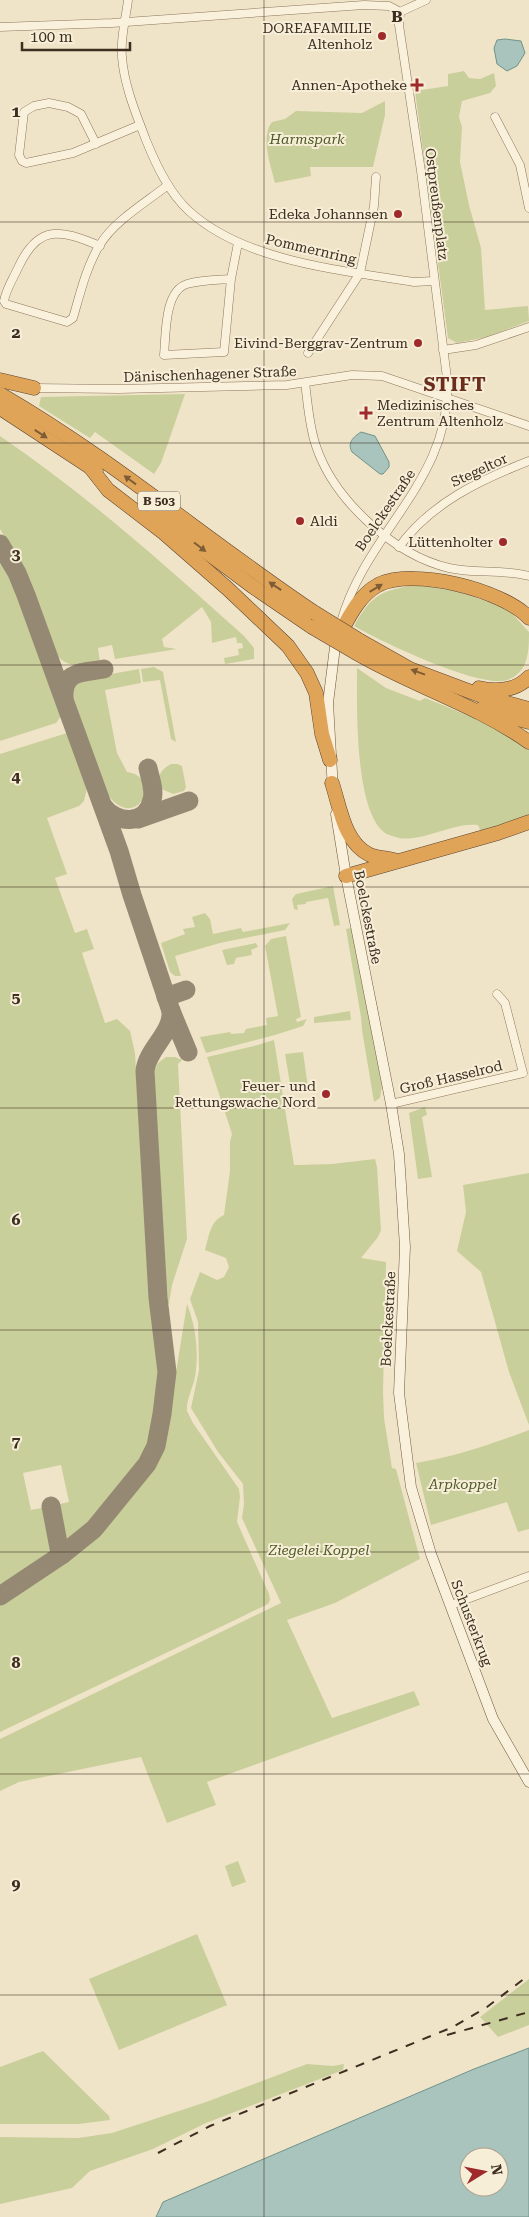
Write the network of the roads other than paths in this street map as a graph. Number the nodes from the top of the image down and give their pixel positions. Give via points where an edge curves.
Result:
1 (128, 0) edge
2 (426, 0) edge
3 (363, 3) edge
4 (400, 12) junction
5 (126, 22) junction
6 (0, 27) edge
7 (495, 117) dead end
8 (140, 125) junction
9 (96, 144) junction
10 (529, 162) edge
11 (520, 165) junction
12 (376, 177) dead end
13 (168, 185) junction
14 (529, 208) edge
15 (238, 243) junction
16 (100, 246) junction
17 (360, 273) junction
18 (231, 279) junction
19 (434, 281) junction
20 (529, 327) edge
21 (443, 350) junction
22 (308, 353) dead end
23 (0, 380) edge
24 (305, 383) junction
25 (34, 388) joint
26 (0, 394) edge
27 (447, 399) junction
28 (0, 408) edge
29 (529, 426) edge
30 (529, 461) edge
31 (90, 467) junction
32 (383, 536) junction
33 (399, 547) junction
34 (529, 576) edge
35 (529, 618) edge
36 (314, 620) junction
37 (336, 639) junction
38 (355, 645) junction
39 (529, 677) edge
40 (454, 685) junction
41 (454, 701) junction
42 (529, 709) edge
43 (529, 722) edge
44 (529, 742) edge
45 (330, 760) junction
46 (332, 783) junction
47 (527, 822) edge
48 (397, 860) junction
49 (346, 876) junction
50 (497, 994) dead end
51 (391, 1104) junction
52 (407, 1465) joint
53 (529, 1576) edge
54 (451, 1605) junction
55 (529, 1782) edge

1 - 5 street, Pommernring
2 - 4 street
3 - 4 street via 389,6
3 - 5 street
4 - 19 street, Ostpreußenplatz via 398,25
5 - 6 street
5 - 8 street, Pommernring via 122,57
7 - 11 street
8 - 9 street
8 - 13 street, Pommernring
9 - 9 street via 73,153 26,163 19,155 24,112 49,103 68,107 81,114
10 - 11 street
11 - 14 street
12 - 17 street via 374,206
13 - 15 street, Pommernring via 188,210 213,230
13 - 16 street via 110,232
15 - 17 street, Pommernring via 278,257
15 - 18 street
16 - 16 street via 83,282 71,321 32,313 4,301 27,249 41,239 58,232
17 - 19 street, Pommernring via 414,282
17 - 22 street
18 - 18 street via 224,352 164,355 167,318 176,292 186,284
19 - 21 street, Ostpreußenplatz
20 - 21 street via 476,345
21 - 27 street, Ostpreußenplatz
23 - 25 highway
24 - 25 street, Dänischenhagener Straße via 128,389
24 - 27 street, Dänischenhagener Straße via 352,375 382,376
24 - 32 street via 316,446 332,478 369,524
36 -> 26 highway, B 503 via 78,443
27 - 29 street, Dänischenhagener Straße
27 - 32 street, Boelckestraße via 429,468
28 -> 31 highway, B 503
30 - 33 street, Stegeltor via 450,497
31 -> 36 highway, B 503 via 252,586
31 - 45 highway via 108,490 164,533 254,612 297,658 307,673 319,705 322,734
32 - 33 street
32 - 37 street, Boelckestraße via 350,593
33 - 34 street via 450,568
37 -> 35 highway via 355,606 368,592 387,581 406,578 434,580 476,591 517,608
36 - 38 highway, B 503, bridge
37 - 45 street, Boelckestraße via 328,703
40 -> 38 highway, B 503
38 - 41 highway, B 503 via 377,665
39 - 40 highway, B 503 via 507,689
40 - 42 highway, B 503
41 - 43 highway, B 503
41 - 44 highway
45 - 46 street, Boelckestraße
46 - 48 highway via 354,842 370,855
46 - 49 street, Boelckestraße
47 - 48 highway
48 - 49 highway
49 - 51 street, Boelckestraße
50 - 51 street, Groß Hasselrod via 505,1003 523,1073
51 - 52 street, Boelckestraße via 399,1154 405,1247 399,1394
52 - 54 street, Schusterkrug via 428,1546
53 - 54 street
54 - 55 street, Schusterkrug via 493,1719

